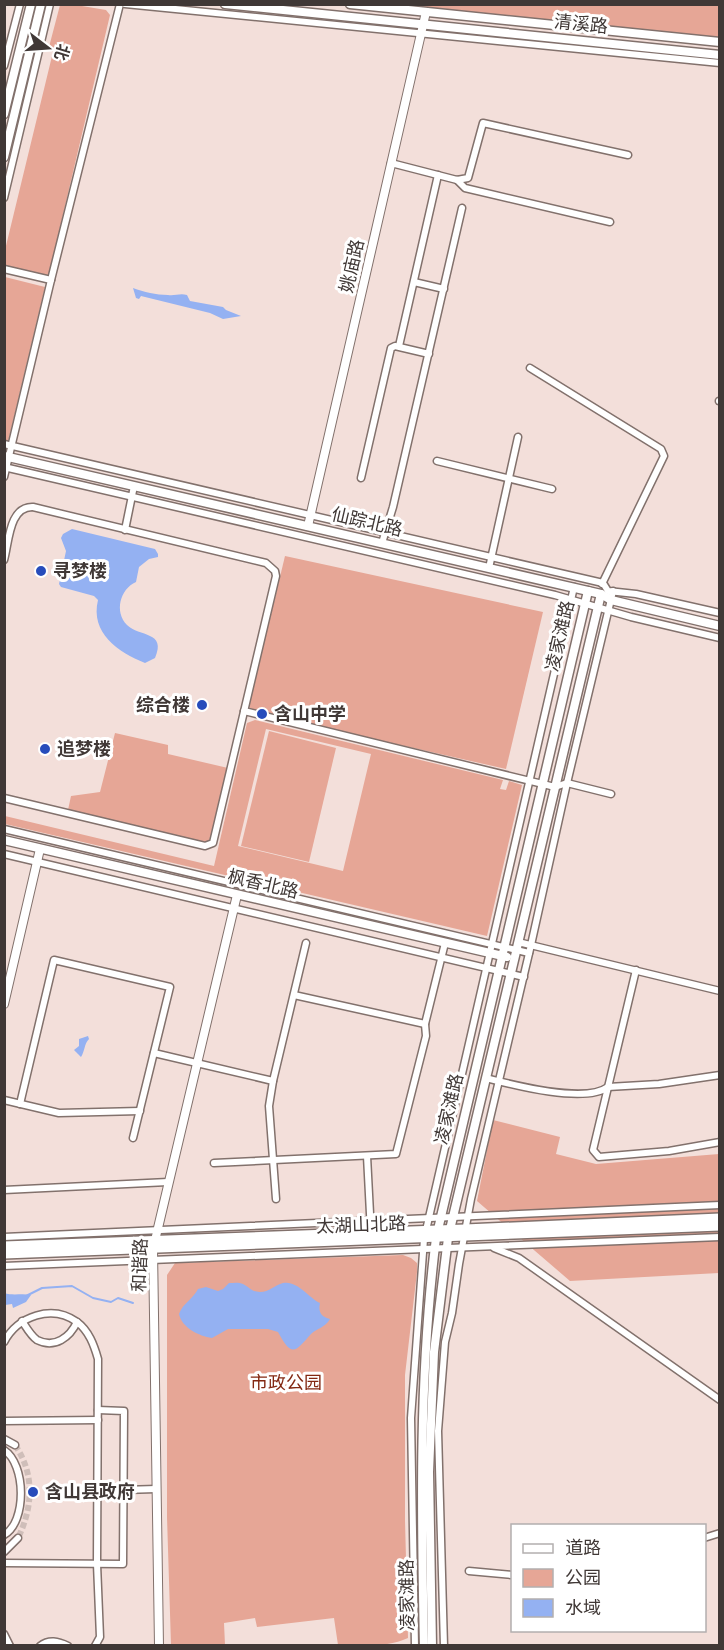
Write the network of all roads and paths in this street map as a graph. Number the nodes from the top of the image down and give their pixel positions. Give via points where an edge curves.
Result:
1 (20, 4) edge
2 (31, 4) edge
3 (40, 4) edge
4 (51, 4) edge
5 (120, 4) edge
6 (125, 4) edge
7 (225, 4) edge
8 (350, 4) edge
9 (253, 6) edge
10 (426, 12) junction
11 (564, 26) junction
12 (422, 29) junction
13 (563, 39) junction
14 (692, 39) junction
15 (720, 42) edge
16 (690, 52) junction
17 (720, 55) edge
18 (720, 63) edge
19 (4, 66) edge
20 (4, 114) edge
21 (628, 155) dead end
22 (4, 157) edge
23 (391, 163) junction
24 (438, 175) junction
25 (457, 180) junction
26 (4, 198) edge
27 (462, 208) dead end
28 (610, 222) dead end
29 (4, 269) edge
30 (51, 280) junction
31 (414, 282) junction
32 (444, 289) junction
33 (399, 346) junction
34 (429, 354) junction
35 (530, 368) dead end
36 (518, 437) dead end
37 (4, 444) edge
38 (7, 457) edge
39 (437, 461) dead end
40 (4, 467) edge
41 (4, 477) edge
42 (361, 478) dead end
43 (508, 478) junction
44 (134, 486) junction
45 (552, 489) dead end
46 (310, 515) junction
47 (308, 526) junction
48 (125, 530) junction
49 (385, 532) junction
50 (382, 543) junction
51 (492, 557) junction
52 (4, 560) edge
53 (489, 568) junction
54 (603, 583) junction
55 (574, 587) junction
56 (588, 591) junction
57 (601, 594) junction
58 (612, 595) junction
59 (571, 600) junction
60 (585, 603) junction
61 (598, 607) junction
62 (608, 610) junction
63 (720, 613) edge
64 (720, 626) edge
65 (720, 638) edge
66 (244, 711) junction
67 (530, 781) junction
68 (567, 783) junction
69 (543, 784) junction
70 (555, 787) junction
71 (611, 794) dead end
72 (4, 798) edge
73 (4, 829) edge
74 (4, 840) edge
75 (40, 849) junction
76 (4, 854) edge
77 (37, 862) junction
78 (237, 895) junction
79 (234, 908) junction
80 (446, 943) junction
81 (306, 944) dead end
82 (531, 945) junction
83 (492, 949) junction
84 (516, 950) junction
85 (503, 952) junction
86 (529, 953) junction
87 (442, 957) junction
88 (488, 968) junction
89 (636, 970) junction
90 (499, 971) junction
91 (511, 974) junction
92 (524, 977) junction
93 (720, 990) edge
94 (294, 995) junction
95 (4, 1004) edge
96 (425, 1024) junction
97 (154, 1053) junction
98 (196, 1063) junction
99 (720, 1076) edge
100 (486, 1078) junction
101 (273, 1081) junction
102 (499, 1082) junction
103 (608, 1088) junction
104 (4, 1100) edge
105 (20, 1104) junction
106 (140, 1111) junction
107 (133, 1138) dead end
108 (720, 1142) edge
109 (367, 1156) junction
110 (273, 1160) junction
111 (214, 1163) dead end
112 (168, 1182) junction
113 (4, 1191) edge
114 (276, 1199) dead end
115 (720, 1205) edge
116 (468, 1215) junction
117 (441, 1216) junction
118 (453, 1216) junction
119 (429, 1217) junction
120 (720, 1218) edge
121 (370, 1220) junction
122 (720, 1226) edge
123 (156, 1230) junction
124 (371, 1233) junction
125 (465, 1233) junction
126 (437, 1234) junction
127 (425, 1235) junction
128 (4, 1237) edge
129 (720, 1237) edge
130 (448, 1239) junction
131 (153, 1245) junction
132 (4, 1246) edge
133 (490, 1246) junction
134 (462, 1248) junction
135 (423, 1249) junction
136 (435, 1249) junction
137 (4, 1254) edge
138 (153, 1260) junction
139 (4, 1266) edge
140 (22, 1321) junction
141 (77, 1322) junction
142 (4, 1342) edge
143 (720, 1400) edge
144 (98, 1410) junction
145 (98, 1420) junction
146 (4, 1421) edge
147 (4, 1439) edge
148 (15, 1445) tunnel mouth
149 (4, 1450) edge
150 (123, 1490) junction
151 (156, 1490) junction
152 (4, 1535) edge
153 (18, 1538) tunnel mouth
154 (4, 1552) edge
155 (4, 1563) edge
156 (97, 1564) junction
157 (469, 1571) dead end
158 (511, 1575) edge
159 (4, 1634) edge
160 (10, 1646) edge
161 (40, 1646) edge
162 (68, 1646) edge
163 (95, 1646) edge
164 (159, 1646) edge
165 (415, 1646) edge
166 (424, 1646) edge
167 (432, 1646) edge
168 (444, 1646) edge

1 - 19 street
2 - 20 main road
3 - 22 main road
4 - 26 street
5 - 30 street
6 - 12 street
7 - 9 main road, 清溪路
8 - 10 main road, 清溪路
9 - 12 main road, 清溪路
10 - 11 main road, 清溪路
10 - 12 street, 姚庙路
11 - 13 main road
11 - 14 main road, 清溪路
12 - 13 main road, 清溪路
12 - 18 street
12 - 23 street, 姚庙路
13 - 16 main road, 清溪路
14 - 15 main road, 清溪路
14 - 16 main road
16 - 17 main road, 清溪路
21 - 25 street via 483,123 468,178
23 - 24 street
23 - 46 street, 姚庙路
24 - 25 street
24 - 31 street
25 - 28 street via 465,188
27 - 32 street
29 - 30 street
30 - 38 street
31 - 32 street
31 - 33 street
32 - 34 street
33 - 34 street
33 - 42 street via 391,348
34 - 49 street
35 - 54 street via 661,449 664,456
36 - 43 street
37 - 46 street
38 - 41 street
38 - 44 main road, 仙踪北路
39 - 43 street
40 - 59 street
43 - 45 street
43 - 51 street
44 - 47 main road, 仙踪北路
44 - 48 street
46 - 47 street, 姚庙路
46 - 49 street
47 - 50 main road, 仙踪北路
48 - 52 street via 26,507 14,517
48 - 66 street via 266,563 275,571
49 - 50 street
49 - 51 street
50 - 53 main road, 仙踪北路
51 - 53 street
51 - 54 street
53 - 55 main road, 仙踪北路
54 - 57 street
54 - 58 street
55 - 56 main road, 仙踪北路
55 - 59 street
56 - 57 main road, 仙踪北路
56 - 60 main road, 凌家滩路
57 - 58 main road, 仙踪北路
57 - 61 main road, 凌家滩路
58 - 62 street
58 - 63 street via 636,594
58 - 64 main road, 仙踪北路
59 - 60 street
59 - 67 street
60 - 61 street
60 - 69 main road, 凌家滩路
61 - 62 street
61 - 70 main road, 凌家滩路
62 - 65 street
62 - 68 street
66 - 67 street
66 - 72 street via 215,839 209,846
67 - 69 street
67 - 83 street
68 - 70 street
68 - 71 street
68 - 82 street
69 - 70 street
69 - 85 main road, 凌家滩路
70 - 84 main road, 凌家滩路
73 - 83 street
74 - 75 main road, 枫香北路
75 - 77 street
75 - 78 main road, 枫香北路
76 - 77 street
77 - 79 street
77 - 95 street
78 - 79 street, 和谐路
78 - 80 main road, 枫香北路
79 - 87 street
79 - 98 street, 和谐路
80 - 83 main road, 枫香北路
80 - 87 street
81 - 94 street
82 - 84 street
82 - 86 street
82 - 89 street
83 - 85 main road, 枫香北路
83 - 88 street
84 - 85 main road, 枫香北路
84 - 86 street
84 - 91 main road, 凌家滩路
85 - 90 main road, 凌家滩路
86 - 92 street
87 - 88 street
87 - 96 street
88 - 90 street
88 - 119 street
89 - 93 street
89 - 103 street
90 - 91 street
90 - 117 main road, 凌家滩路
91 - 92 street
91 - 100 main road, 凌家滩路
92 - 102 street
94 - 96 street
94 - 101 street
96 - 109 street via 426,1036 396,1154
97 - 98 street
97 - 105 street via 170,987 54,960
97 - 106 street
98 - 101 street
98 - 112 street, 和谐路
99 - 103 street
100 - 102 street
100 - 118 main road, 凌家滩路
101 - 110 street via 269,1106
102 - 103 street via 564,1095 602,1092
102 - 116 street
103 - 108 street via 593,1150 599,1156 669,1151
104 - 105 street
105 - 106 street via 59,1113
106 - 107 street
109 - 110 street
109 - 121 street
110 - 111 street
110 - 114 street
112 - 113 street
112 - 123 street, 和谐路
115 - 116 street
116 - 118 street
116 - 125 street
117 - 118 street
117 - 119 street
117 - 126 main road, 凌家滩路
118 - 130 main road, 凌家滩路
119 - 121 street
119 - 127 street
120 - 125 main road, 太湖山北路
121 - 123 street
121 - 124 street
122 - 125 main road, 太湖山北路
123 - 128 street
123 - 131 street, 和谐路
124 - 127 main road, 太湖山北路
124 - 131 main road, 太湖山北路
125 - 130 main road, 太湖山北路
125 - 134 street
126 - 127 main road, 太湖山北路
126 - 130 main road, 太湖山北路
126 - 136 main road, 凌家滩路
127 - 131 main road, 太湖山北路
127 - 135 street
129 - 133 street
130 - 134 street
130 - 136 street
130 - 167 main road, 凌家滩路 via 434,1352 429,1472
131 - 132 main road, 太湖山北路
131 - 137 main road, 太湖山北路
131 - 138 street, 和谐路
133 - 134 street
133 - 143 street via 519,1258
134 - 168 street via 440,1394
135 - 136 street
135 - 138 street
135 - 165 street via 411,1418
136 - 166 main road, 凌家滩路 via 421,1472
138 - 139 street
138 - 151 street, 和谐路
140 - 141 street via 35,1314 51,1313
140 - 141 street via 37,1340 49,1343 72,1332
140 - 142 street
141 - 144 street via 93,1342 98,1359
144 - 145 street
144 - 150 street via 124,1411
145 - 146 street
145 - 156 street
147 - 148 street
149 - 152 street via 18,1466 21,1485 18,1517
150 - 151 street
150 - 156 street via 123,1564
151 - 164 street, 和谐路
153 - 154 street
155 - 156 street
156 - 163 street via 100,1637
157 - 158 street
159 - 160 street
161 - 162 street via 57,1641

